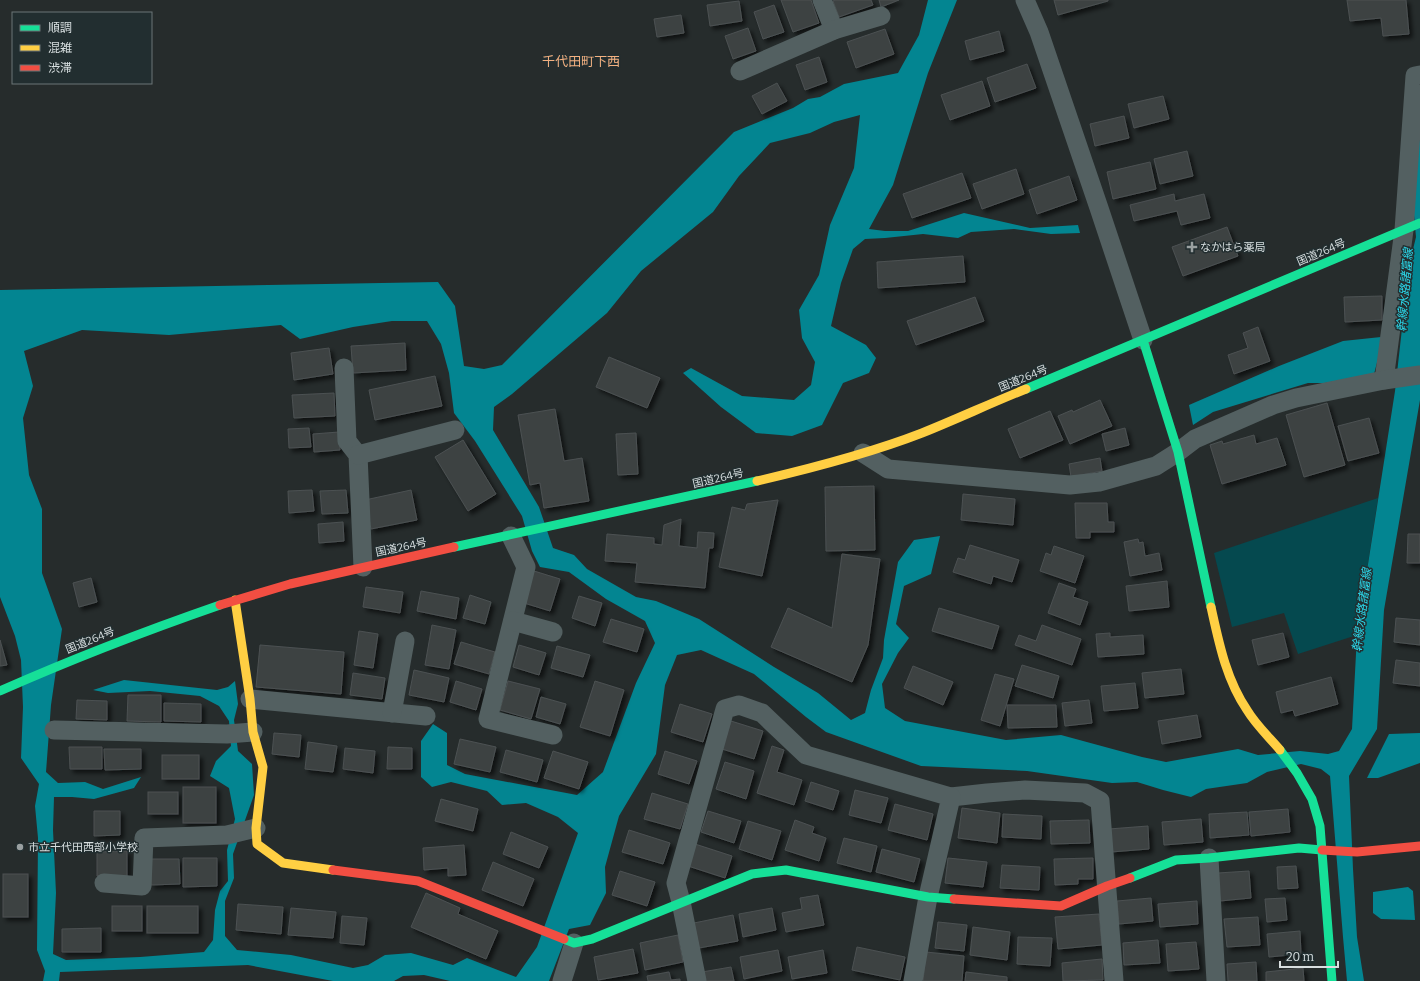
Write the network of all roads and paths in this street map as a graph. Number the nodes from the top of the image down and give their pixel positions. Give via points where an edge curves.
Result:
1 (822, 0) edge
2 (1025, 0) edge
3 (881, 16) dead end
4 (834, 30) junction
5 (740, 71) dead end
6 (1420, 75) edge
7 (1412, 227) edge
8 (1143, 340) junction
9 (344, 368) dead end
10 (1420, 375) edge
11 (1384, 380) junction
12 (455, 430) dead end
13 (1178, 452) junction
14 (863, 454) junction
15 (358, 455) junction
16 (516, 535) junction
17 (363, 567) junction
18 (234, 600) junction
19 (512, 621) junction
20 (553, 632) dead end
21 (405, 641) dead end
22 (0, 691) edge
23 (250, 699) junction
24 (392, 713) junction
25 (426, 716) dead end
26 (54, 730) dead end
27 (240, 733) junction
28 (553, 735) dead end
29 (952, 797) junction
30 (256, 828) junction
31 (1420, 846) edge
32 (1322, 850) junction
33 (1209, 858) junction
34 (104, 884) dead end
35 (1108, 886) junction
36 (928, 897) junction
37 (681, 902) junction
38 (571, 942) junction
39 (562, 981) edge
40 (696, 981) edge
41 (913, 981) edge
42 (1114, 981) edge
43 (1216, 981) edge
44 (1332, 981) edge

1 - 4 street
2 - 8 street via 1041,39
3 - 4 street
4 - 5 street
6 - 7 street via 1415,76
7 - 8 main road, 国道264号
7 - 11 street
8 - 13 main road
8 - 14 main road, 国道264号 via 921,433
9 - 15 street via 347,441
10 - 11 street
11 - 13 street via 1274,405 1194,439
12 - 15 street
13 - 14 street via 1156,466 1099,482 1070,486 888,469
13 - 32 main road via 1220,649 1229,678 1247,711 1281,751 1312,799 1320,826
14 - 16 main road, 国道264号 via 732,487
15 - 17 street
16 - 17 main road, 国道264号
16 - 19 street via 526,568
17 - 18 main road, 国道264号
18 - 22 main road, 国道264号 via 148,630
18 - 23 main road
19 - 20 street
19 - 28 street via 488,719
21 - 24 street
23 - 24 street
23 - 27 main road
24 - 25 street
26 - 27 street
27 - 30 main road via 263,766
29 - 35 street via 1026,790 1085,793 1100,801
29 - 36 street
29 - 37 street via 806,755 762,713 738,705 725,709 676,883
30 - 34 street via 227,835 144,838 142,886
30 - 38 main road via 257,844 283,863 418,881
31 - 32 main road via 1357,852
32 - 33 main road via 1299,848
32 - 44 main road
33 - 35 main road via 1176,860
33 - 43 street
35 - 36 main road via 1061,906
35 - 42 street
36 - 37 main road via 786,870 752,874
36 - 41 street
37 - 38 main road via 592,939
37 - 40 street
38 - 39 street

